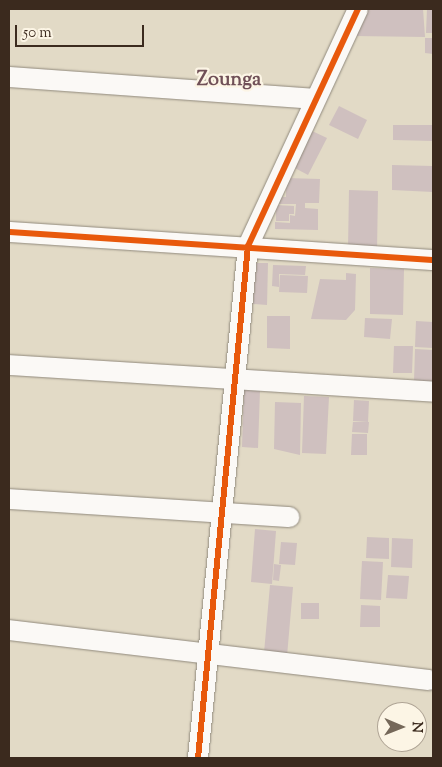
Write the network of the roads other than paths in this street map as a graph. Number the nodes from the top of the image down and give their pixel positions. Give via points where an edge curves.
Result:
1 (358, 9) edge
2 (9, 77) edge
3 (313, 99) junction
4 (9, 232) edge
5 (248, 246) junction
6 (433, 260) edge
7 (9, 365) edge
8 (235, 379) junction
9 (433, 392) edge
10 (9, 498) edge
11 (222, 513) junction
12 (289, 517) dead end
13 (9, 630) edge
14 (207, 653) junction
15 (429, 680) dead end
16 (198, 758) edge

1 - 3 street
2 - 3 street
3 - 5 street
4 - 5 street
5 - 6 street
5 - 8 street
7 - 8 street
8 - 9 street
8 - 11 street
10 - 11 street
11 - 12 street
11 - 14 street
13 - 14 street
14 - 15 street
14 - 16 street

